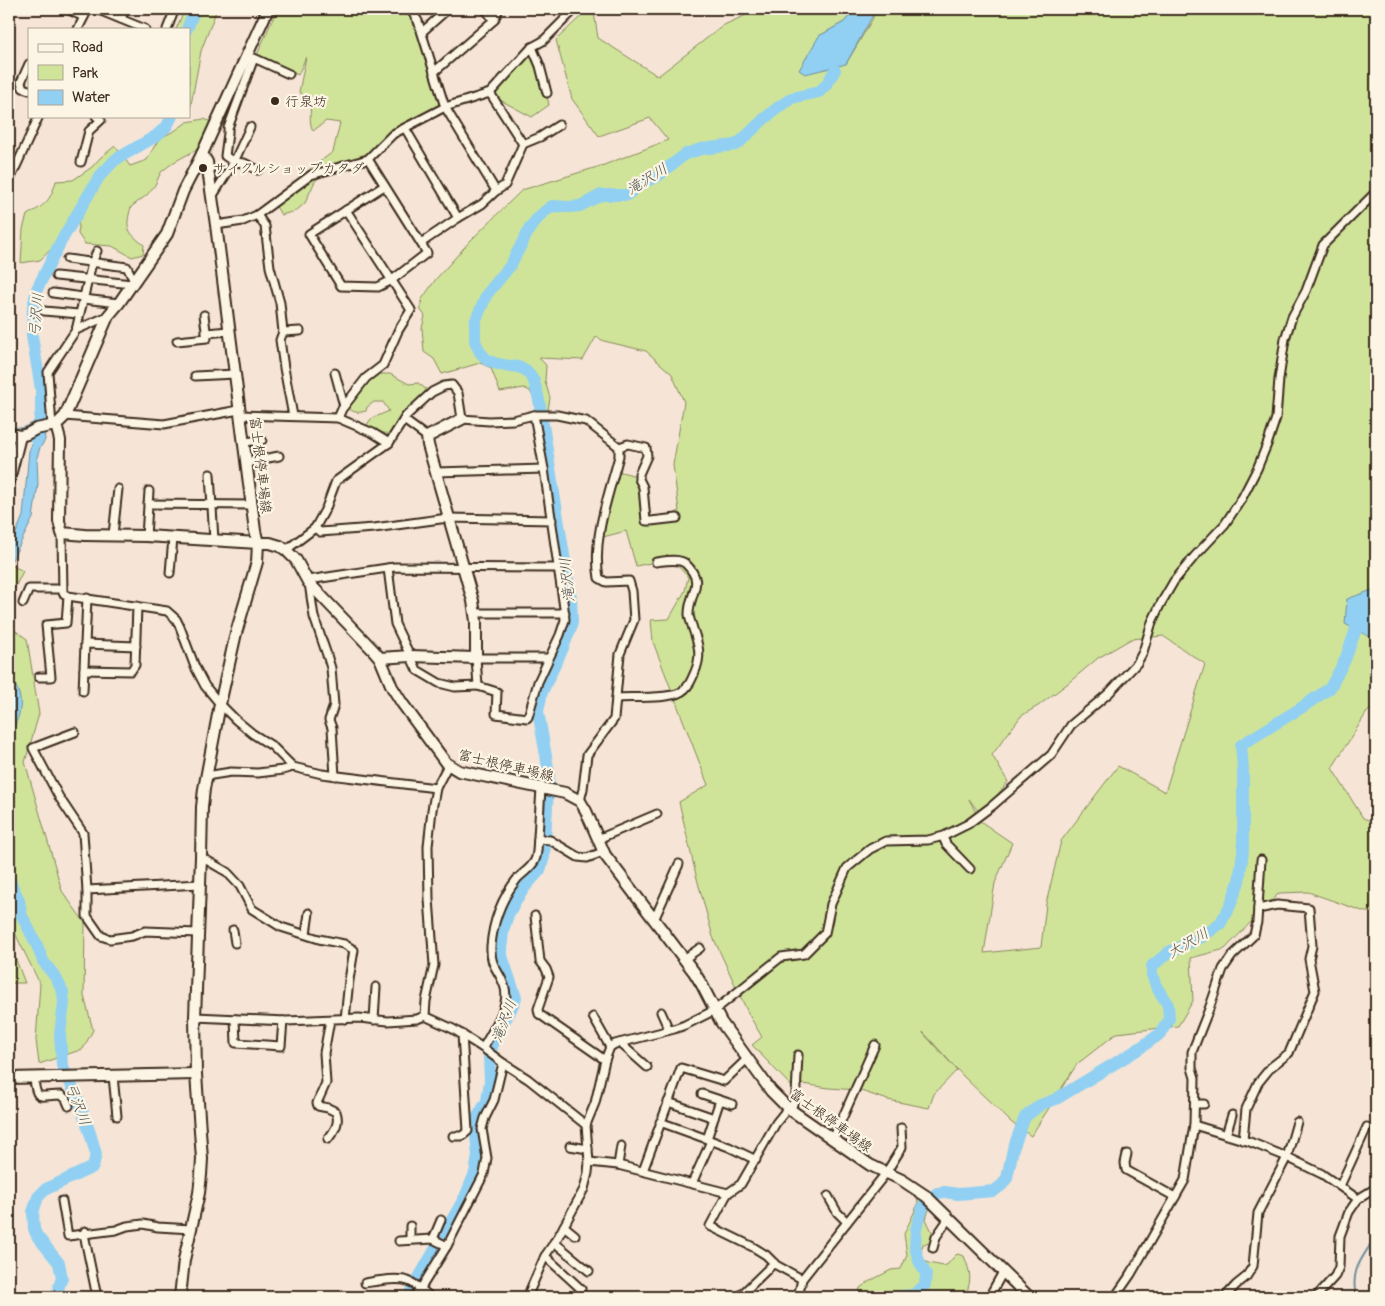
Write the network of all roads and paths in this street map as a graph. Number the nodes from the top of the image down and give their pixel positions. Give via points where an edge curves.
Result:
1 (67, 9) edge
2 (88, 9) edge
3 (96, 9) edge
4 (125, 9) edge
5 (175, 9) edge
6 (268, 9) edge
7 (410, 9) edge
8 (448, 9) edge
9 (485, 9) edge
10 (499, 9) edge
11 (558, 9) edge
12 (573, 11) edge
13 (84, 17) junction
14 (120, 19) junction
15 (494, 20) junction
16 (137, 27) edge
17 (78, 28) edge
18 (167, 28) edge
19 (422, 32) junction
20 (532, 47) junction
21 (28, 66) edge
22 (434, 72) junction
23 (289, 74) dead end
24 (28, 90) edge
25 (490, 93) junction
26 (547, 94) dead end
27 (445, 108) junction
28 (38, 118) edge
29 (98, 118) edge
30 (559, 125) dead end
31 (250, 127) dead end
32 (405, 128) junction
33 (523, 144) junction
34 (202, 154) junction
35 (368, 159) junction
36 (81, 162) dead end
37 (234, 162) junction
38 (258, 170) dead end
39 (9, 182) edge
40 (384, 186) junction
41 (496, 191) junction
42 (1376, 192) edge
43 (212, 198) junction
44 (346, 210) junction
45 (257, 215) junction
46 (458, 218) junction
47 (216, 225) junction
48 (421, 243) junction
49 (96, 251) dead end
50 (67, 259) dead end
51 (92, 263) junction
52 (56, 276) dead end
53 (88, 280) junction
54 (392, 280) junction
55 (133, 283) junction
56 (53, 293) dead end
57 (83, 298) junction
58 (119, 303) junction
59 (44, 311) dead end
60 (79, 314) junction
61 (204, 315) dead end
62 (108, 316) junction
63 (76, 330) junction
64 (229, 331) junction
65 (300, 331) dead end
66 (283, 332) junction
67 (206, 333) junction
68 (177, 341) dead end
69 (335, 373) dead end
70 (235, 374) junction
71 (195, 376) dead end
72 (344, 406) junction
73 (240, 412) junction
74 (537, 415) junction
75 (65, 416) junction
76 (293, 416) junction
77 (338, 418) junction
78 (462, 419) junction
79 (404, 420) junction
80 (52, 426) junction
81 (9, 434) edge
82 (20, 436) junction
83 (427, 437) junction
84 (262, 440) dead end
85 (244, 442) junction
86 (389, 443) junction
87 (619, 446) junction
88 (279, 456) dead end
89 (247, 462) junction
90 (544, 469) junction
91 (436, 472) junction
92 (210, 474) dead end
93 (9, 480) edge
94 (118, 489) dead end
95 (149, 490) dead end
96 (148, 504) junction
97 (212, 504) junction
98 (252, 505) junction
99 (448, 518) junction
100 (677, 518) dead end
101 (552, 520) junction
102 (314, 528) junction
103 (62, 533) junction
104 (114, 535) junction
105 (146, 536) junction
106 (173, 538) junction
107 (214, 540) junction
108 (258, 543) junction
109 (286, 550) junction
110 (656, 562) dead end
111 (388, 568) junction
112 (464, 568) junction
113 (559, 568) junction
114 (170, 573) dead end
115 (308, 581) junction
116 (62, 589) junction
117 (68, 596) junction
118 (87, 598) junction
119 (23, 602) dead end
120 (137, 606) junction
121 (564, 612) junction
122 (475, 613) junction
123 (85, 644) junction
124 (136, 646) junction
125 (410, 656) junction
126 (380, 658) junction
127 (476, 658) junction
128 (549, 658) junction
129 (84, 670) junction
130 (39, 677) dead end
131 (478, 686) junction
132 (83, 691) dead end
133 (616, 698) junction
134 (220, 704) junction
135 (75, 732) dead end
136 (448, 765) junction
137 (293, 767) junction
138 (206, 776) junction
139 (335, 776) junction
140 (436, 788) junction
141 (541, 788) junction
142 (580, 802) junction
143 (657, 814) dead end
144 (943, 837) junction
145 (538, 839) junction
146 (598, 839) junction
147 (604, 852) junction
148 (201, 857) junction
149 (1261, 860) dead end
150 (680, 864) dead end
151 (970, 869) dead end
152 (200, 884) junction
153 (87, 890) junction
154 (1258, 909) junction
155 (309, 913) dead end
156 (535, 916) dead end
157 (654, 920) junction
158 (233, 930) dead end
159 (198, 933) junction
160 (306, 934) junction
161 (235, 943) dead end
162 (700, 948) dead end
163 (684, 959) junction
164 (376, 987) dead end
165 (715, 1010) junction
166 (661, 1012) dead end
167 (426, 1016) junction
168 (196, 1017) junction
169 (593, 1017) dead end
170 (235, 1019) junction
171 (345, 1019) junction
172 (330, 1020) junction
173 (374, 1020) junction
174 (283, 1021) junction
175 (669, 1030) junction
176 (462, 1034) junction
177 (620, 1043) junction
178 (875, 1045) dead end
179 (610, 1047) junction
180 (484, 1048) junction
181 (798, 1055) dead end
182 (748, 1059) junction
183 (500, 1060) junction
184 (604, 1060) junction
185 (647, 1067) dead end
186 (196, 1074) junction
187 (113, 1076) junction
188 (9, 1078) edge
189 (34, 1078) junction
190 (702, 1094) dead end
191 (720, 1100) junction
192 (668, 1102) junction
193 (732, 1104) dead end
194 (1195, 1104) junction
195 (1204, 1104) dead end
196 (69, 1106) dead end
197 (790, 1109) junction
198 (1232, 1115) dead end
199 (117, 1116) dead end
200 (714, 1118) junction
201 (660, 1122) junction
202 (1297, 1122) dead end
203 (1194, 1125) junction
204 (586, 1126) junction
205 (1366, 1127) dead end
206 (902, 1128) dead end
207 (1226, 1135) junction
208 (453, 1136) dead end
209 (328, 1139) dead end
210 (833, 1139) junction
211 (709, 1140) junction
212 (1243, 1140) junction
213 (570, 1146) dead end
214 (621, 1146) dead end
215 (588, 1149) junction
216 (1128, 1154) dead end
217 (1287, 1157) junction
218 (756, 1160) junction
219 (589, 1162) junction
220 (618, 1165) junction
221 (643, 1171) junction
222 (886, 1172) junction
223 (693, 1180) dead end
224 (1340, 1186) junction
225 (1376, 1188) edge
226 (728, 1193) junction
227 (828, 1196) dead end
228 (1175, 1197) junction
229 (1358, 1199) junction
230 (62, 1201) dead end
231 (949, 1218) junction
232 (441, 1220) dead end
233 (847, 1222) junction
234 (410, 1226) dead end
235 (564, 1226) junction
236 (191, 1229) junction
237 (85, 1233) junction
238 (575, 1235) dead end
239 (433, 1239) junction
240 (410, 1240) junction
241 (399, 1241) dead end
242 (554, 1242) junction
243 (447, 1246) junction
244 (933, 1248) dead end
245 (545, 1256) junction
246 (774, 1263) junction
247 (589, 1272) dead end
248 (1003, 1272) junction
249 (802, 1279) junction
250 (365, 1283) dead end
251 (421, 1288) junction
252 (97, 1297) edge
253 (180, 1297) edge
254 (414, 1297) edge
255 (430, 1297) edge
256 (527, 1297) edge
257 (577, 1297) edge
258 (739, 1297) edge
259 (798, 1297) edge
260 (989, 1297) edge
261 (1029, 1297) edge
262 (1116, 1297) edge
263 (1225, 1297) edge
264 (1316, 1297) edge

1 - 13 street
2 - 13 street
3 - 14 street
4 - 14 street
5 - 18 street
6 - 34 street
7 - 19 street
8 - 19 street
9 - 15 street
10 - 15 street
11 - 12 street
12 - 20 street via 543,41
13 - 17 street
14 - 16 street
15 - 22 street
19 - 22 street
20 - 25 street
20 - 26 street
21 - 24 street via 21,82 22,88
22 - 27 street
23 - 37 street via 254,58 228,128 226,156
25 - 27 street
25 - 33 street
27 - 32 street
27 - 41 street
28 - 39 street
29 - 36 street via 101,120 89,131
30 - 33 street
31 - 37 street
32 - 35 street via 393,134
32 - 46 street
33 - 41 street via 505,185
34 - 43 street, 富士根停車場線 via 207,162
34 - 55 street via 183,191 167,234
35 - 40 street
35 - 45 street via 311,175
37 - 38 street
37 - 43 street
40 - 44 street
40 - 48 street
41 - 46 street
42 - 144 street via 1323,245 1285,340 1276,418 1257,468 1224,524 1174,581 1152,622 1138,663 1072,725 1051,755 986,811
43 - 47 street, 富士根停車場線
44 - 54 street
44 - 54 street via 309,234 341,286 378,287
45 - 47 street via 243,221
45 - 66 street via 264,226
46 - 48 street
47 - 64 street, 富士根停車場線
48 - 54 street via 427,253
49 - 51 street
50 - 51 street
51 - 53 street
51 - 55 street via 127,267
52 - 53 street
53 - 55 street
53 - 57 street
54 - 72 street via 411,310 383,365 366,378
55 - 58 street
56 - 57 street
57 - 58 street
57 - 60 street
58 - 62 street
59 - 60 street
60 - 63 street
61 - 67 street
62 - 63 street
62 - 75 street
63 - 80 street via 48,372
64 - 67 street
64 - 70 street, 富士根停車場線
65 - 66 street
66 - 76 street via 280,340
67 - 68 street via 207,338
69 - 72 street
70 - 71 street
70 - 73 street, 富士根停車場線
72 - 77 street
73 - 75 street via 164,424
73 - 76 street
73 - 85 street, 富士根停車場線
74 - 78 street via 513,420
74 - 87 street via 586,421
74 - 90 street
75 - 80 street
76 - 77 street
77 - 86 street
78 - 79 street via 458,393 452,385 432,392
78 - 83 street
79 - 83 street
79 - 86 street
80 - 82 street
80 - 103 street via 60,440 58,521
81 - 82 street
82 - 93 street
83 - 91 street
84 - 85 street
85 - 89 street, 富士根停車場線
86 - 102 street via 336,481
87 - 100 street via 628,444 646,448 647,456 639,474 646,521
87 - 133 street via 598,537 597,566 600,578 606,582 628,581 632,591 634,620 620,654
88 - 89 street
89 - 98 street, 富士根停車場線
90 - 91 street
90 - 101 street
91 - 99 street
92 - 97 street
94 - 104 street
95 - 96 street
96 - 97 street
96 - 105 street
97 - 98 street
97 - 107 street
98 - 108 street, 富士根停車場線
99 - 101 street
99 - 102 street via 374,528 320,532
99 - 112 street
101 - 113 street
102 - 109 street
103 - 104 street
103 - 116 street
104 - 105 street
105 - 106 street
106 - 107 street
106 - 114 street
107 - 108 street
108 - 109 street via 270,543
108 - 134 street, 富士根停車場線 via 257,562 236,632
109 - 115 street, 富士根停車場線
110 - 133 street via 685,563 695,575 697,583 689,615 700,655 698,665 690,683 672,696
111 - 112 street
111 - 115 street
111 - 125 street via 395,624
112 - 113 street
112 - 122 street
113 - 121 street
115 - 126 street, 富士根停車場線
115 - 139 street via 314,617 331,668 334,705 329,720
116 - 117 street via 62,593
116 - 119 street via 29,589
117 - 118 street
117 - 130 street via 66,623 46,625 51,677
118 - 120 street
118 - 123 street
120 - 124 street
120 - 134 street via 167,611 176,619 195,667
121 - 122 street
121 - 128 street via 565,620
122 - 127 street
123 - 124 street
123 - 129 street
124 - 129 street via 135,665 131,671
125 - 126 street
125 - 127 street
125 - 131 street via 417,670 439,683 455,687
126 - 136 street, 富士根停車場線 via 392,687
127 - 128 street
127 - 131 street
128 - 131 street via 527,718 496,714 497,692
129 - 132 street
133 - 142 street via 614,719 587,755
134 - 137 street
134 - 138 street, 富士根停車場線
135 - 153 street via 33,748 83,834
136 - 140 street
136 - 141 street, 富士根停車場線 via 459,771
137 - 138 street
137 - 139 street
138 - 148 street, 富士根停車場線
139 - 140 street
140 - 167 street via 428,846 434,965
141 - 142 street, 富士根停車場線 via 566,793
141 - 145 street
142 - 146 street, 富士根停車場線
143 - 146 street
144 - 151 street
144 - 165 street via 886,841 870,849 847,868 831,904 825,933 804,954 780,957
145 - 147 street via 550,840 578,857 588,858
145 - 180 street via 537,858 511,887 494,925 492,960 504,984 506,1001
146 - 147 street, 富士根停車場線
147 - 157 street, 富士根停車場線
148 - 152 street, 富士根停車場線
148 - 160 street via 226,872 240,886 252,909 281,926
149 - 154 street
150 - 157 street
152 - 153 street
152 - 159 street, 富士根停車場線
153 - 159 street via 87,916 101,936 110,939 145,931
154 - 194 street via 1254,935 1223,969 1192,1052
154 - 212 street via 1277,905 1309,908 1312,946 1309,959 1315,991 1289,1053 1258,1083 1246,1109
155 - 160 street
156 - 184 street via 540,961 549,977 539,1014
157 - 163 street, 富士根停車場線
158 - 161 street
159 - 168 street, 富士根停車場線
160 - 171 street via 344,944 354,950
162 - 163 street
163 - 165 street, 富士根停車場線
164 - 173 street
165 - 175 street
165 - 182 street, 富士根停車場線
166 - 175 street
167 - 173 street
167 - 176 street
168 - 170 street
168 - 186 street, 富士根停車場線
169 - 179 street
170 - 174 street
170 - 174 street via 236,1043 281,1046
171 - 172 street
171 - 173 street
172 - 174 street
172 - 209 street via 324,1054 326,1083 317,1103 336,1112 338,1117 337,1127
175 - 177 street
176 - 180 street
176 - 208 street via 468,1131 462,1136
177 - 179 street
177 - 185 street
178 - 210 street
179 - 184 street
180 - 183 street
181 - 197 street via 796,1095
182 - 192 street via 724,1082 681,1068
182 - 197 street, 富士根停車場線 via 771,1091
183 - 204 street
183 - 243 street via 494,1100 482,1129 486,1158 484,1174
184 - 204 street via 595,1103
186 - 187 street
186 - 236 street, 富士根停車場線 via 202,1167
187 - 189 street
187 - 199 street
188 - 189 street
189 - 196 street via 38,1096 61,1095
190 - 191 street
191 - 193 street
191 - 200 street
192 - 200 street
192 - 201 street
194 - 195 street
194 - 203 street
197 - 210 street, 富士根停車場線
197 - 218 street via 776,1123
198 - 207 street
200 - 211 street
201 - 211 street
201 - 221 street
202 - 217 street
203 - 207 street
203 - 228 street via 1185,1180
204 - 215 street
205 - 224 street
206 - 222 street via 902,1147
207 - 212 street
210 - 222 street, 富士根停車場線 via 870,1165
211 - 218 street
211 - 223 street
212 - 217 street
213 - 215 street
214 - 220 street
215 - 219 street
216 - 228 street via 1126,1170
217 - 224 street
217 - 263 street via 1258,1213 1253,1266 1246,1278
218 - 226 street via 741,1184
219 - 220 street
219 - 235 street via 584,1189
220 - 221 street
221 - 226 street
222 - 231 street, 富士根停車場線 via 926,1196
222 - 233 street
224 - 229 street
225 - 229 street
226 - 246 street via 710,1226 753,1247
227 - 233 street
228 - 262 street
229 - 264 street via 1348,1212 1340,1236 1336,1276
230 - 237 street via 68,1236
231 - 244 street via 936,1237
231 - 248 street, 富士根停車場線
232 - 239 street
233 - 249 street
234 - 240 street
235 - 238 street
235 - 242 street
236 - 237 street via 143,1224
236 - 253 street, 富士根停車場線
237 - 252 street
239 - 240 street
239 - 243 street
240 - 241 street
242 - 245 street
242 - 247 street
243 - 251 street
245 - 256 street
245 - 257 street via 581,1289
246 - 249 street
246 - 258 street
248 - 260 street
248 - 261 street, 富士根停車場線
249 - 259 street
250 - 251 street via 407,1280
251 - 254 street
251 - 255 street

